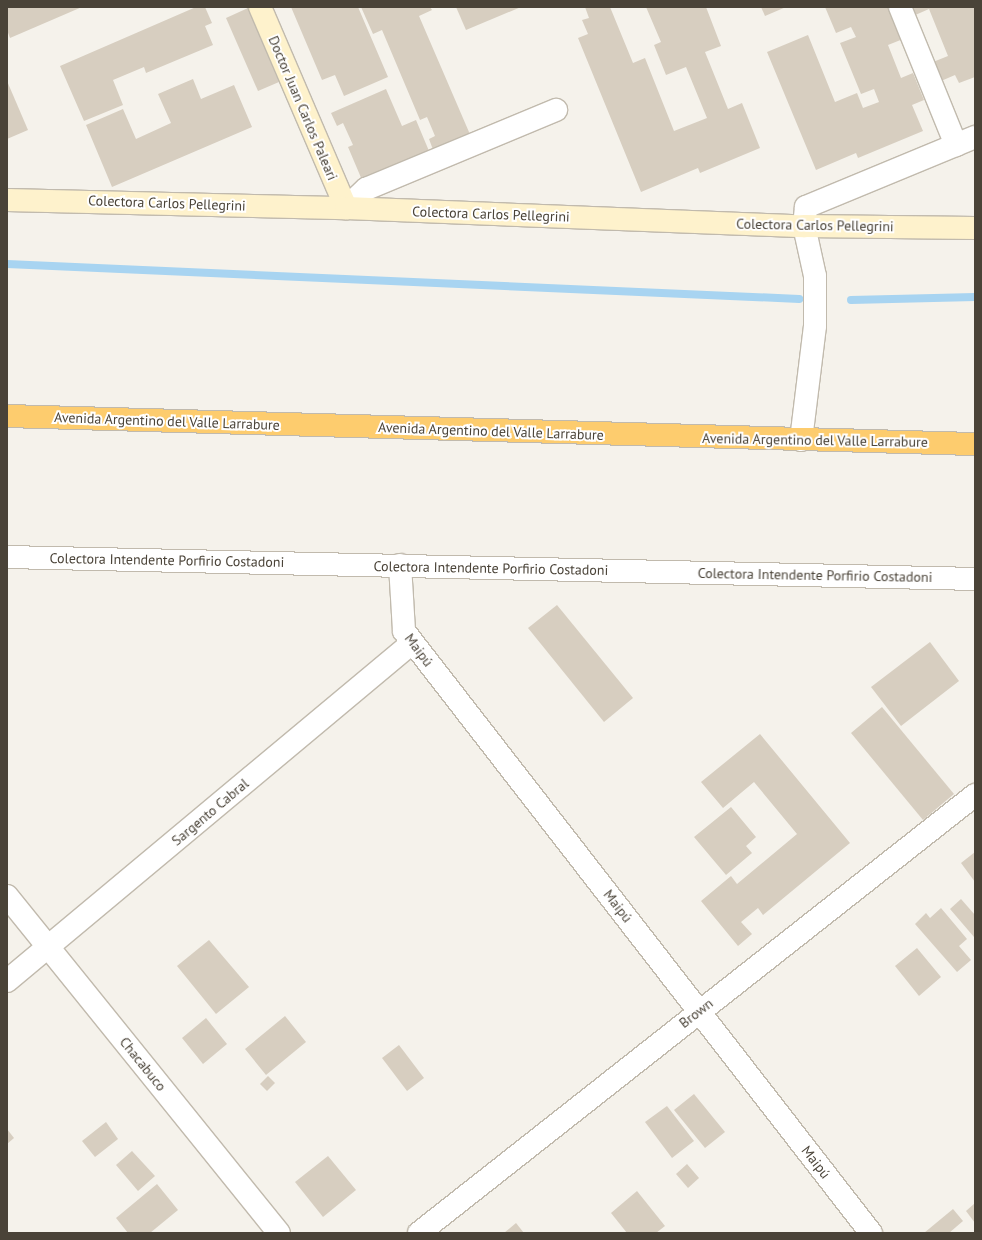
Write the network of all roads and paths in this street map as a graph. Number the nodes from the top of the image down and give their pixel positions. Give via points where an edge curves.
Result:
1 (260, 7) edge
2 (900, 7) edge
3 (556, 110) dead end
4 (966, 141) edge
5 (7, 200) edge
6 (346, 208) junction
7 (804, 226) junction
8 (975, 228) edge
9 (7, 416) edge
10 (801, 440) junction
11 (975, 444) edge
12 (7, 557) edge
13 (400, 565) junction
14 (975, 579) edge
15 (412, 643) junction
16 (975, 795) edge
17 (7, 896) edge
18 (48, 947) junction
19 (7, 981) edge
20 (700, 1011) junction
21 (279, 1233) edge
22 (419, 1233) edge
23 (872, 1233) edge

1 - 6 street, Doctor Juan Carlos Paleari
2 - 4 street
3 - 6 street via 366,189
4 - 7 street via 806,207
5 - 6 street, Colectora Carlos Pellegrini
6 - 7 street, Colectora Carlos Pellegrini
7 - 8 street, Colectora Carlos Pellegrini
7 - 10 street via 815,276 815,326
9 - 10 highway, Avenida Argentino del Valle Larrabure
10 - 11 highway, Avenida Argentino del Valle Larrabure
12 - 13 street, Colectora Intendente Porfirio Costadoni
13 - 14 street, Colectora Intendente Porfirio Costadoni
13 - 15 street, Maipú via 404,631
15 - 18 street, Sargento Cabral
15 - 20 street, Maipú
16 - 20 street, Brown
17 - 18 street, Chacabuco
18 - 19 street, Sargento Cabral
18 - 21 street, Chacabuco
20 - 22 street, Brown
20 - 23 street, Maipú

